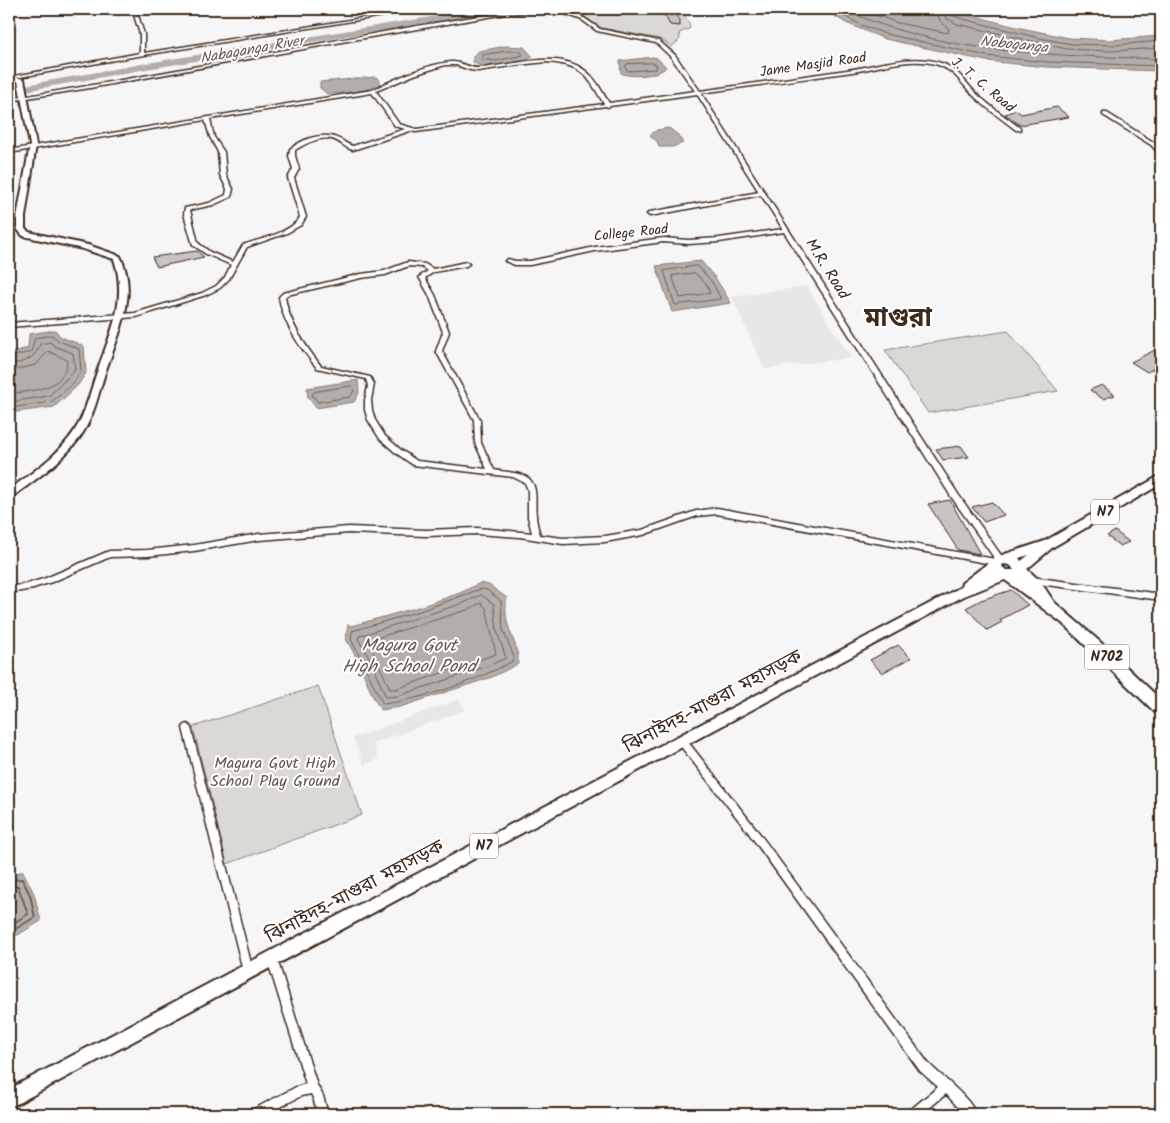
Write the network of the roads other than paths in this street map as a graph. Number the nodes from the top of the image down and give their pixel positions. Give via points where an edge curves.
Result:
1 (134, 9) edge
2 (424, 9) edge
3 (547, 9) edge
4 (554, 9) edge
5 (142, 54) junction
6 (932, 62) joint
7 (9, 78) edge
8 (373, 91) junction
9 (699, 93) junction
10 (24, 95) junction
11 (9, 100) edge
12 (608, 106) junction
13 (1106, 114) dead end
14 (207, 118) junction
15 (411, 129) junction
16 (1018, 129) dead end
17 (33, 146) junction
18 (9, 151) edge
19 (1161, 153) edge
20 (762, 193) junction
21 (650, 214) dead end
22 (786, 230) junction
23 (508, 261) dead end
24 (234, 264) junction
25 (466, 264) dead end
26 (432, 271) junction
27 (121, 316) junction
28 (9, 325) edge
29 (492, 473) junction
30 (1161, 479) edge
31 (9, 494) edge
32 (537, 537) junction
33 (1049, 544) junction
34 (1000, 560) junction
35 (1014, 572) junction
36 (1032, 580) junction
37 (9, 590) edge
38 (959, 593) junction
39 (1161, 597) edge
40 (1052, 607) junction
41 (1161, 709) edge
42 (187, 728) dead end
43 (682, 741) junction
44 (272, 959) junction
45 (248, 971) junction
46 (946, 1087) junction
47 (313, 1088) junction
48 (9, 1099) edge
49 (256, 1114) edge
50 (323, 1114) edge
51 (914, 1114) edge
52 (971, 1114) edge

1 - 5 street via 142,34
2 - 5 street
3 - 10 street via 345,40 90,87
4 - 9 street, M.R. Road via 582,19 600,30 657,42 673,56
5 - 7 street
6 - 9 street, Jame Masjid Road via 894,63
6 - 16 street, J. T. C. Road via 949,69 977,97
7 - 10 main road via 21,79
8 - 12 street via 444,64 459,64 478,70 542,61 575,66 584,71
8 - 14 street
8 - 15 street via 397,125
9 - 12 street, Jame Masjid Road
9 - 20 street, M.R. Road
10 - 11 street
10 - 17 main road
12 - 15 street, Jame Masjid Road via 446,128
13 - 19 street via 1153,144
14 - 17 street
14 - 24 street via 212,137 221,152 229,196 186,209 195,244
15 - 24 street via 353,148 330,138 302,143 293,149 296,169 291,178 303,217 299,224 285,232 245,246
17 - 18 street
17 - 27 main road via 21,229 26,234 117,258 123,274
20 - 21 street
20 - 22 street, M.R. Road
22 - 23 street, College Road via 719,240 663,240 595,249 530,263
22 - 34 street, M.R. Road via 955,496
24 - 27 street via 227,278 204,294 136,315
25 - 26 street
26 - 29 street via 422,277 446,332 439,351 477,420 478,443
26 - 29 street via 424,265 408,264 385,273 285,294 282,301 290,323 319,367 368,378 371,382 369,414 373,424 404,455 415,463
27 - 28 street
27 - 31 main road via 80,430
29 - 32 street via 522,477 530,482
30 - 33 highway, N7
32 - 34 street via 605,539 717,511
32 - 37 street via 477,531 349,530 259,537 194,548 109,554 49,580
33 - 34 highway, N7
33 - 35 highway, N7
34 - 35 highway via 1014,561
34 - 38 highway, N7
35 - 36 highway, N702
35 - 38 highway, N7
35 - 40 highway, N702 via 1020,586
36 - 39 street
36 - 40 highway, N702
38 - 43 highway, ঝিনাইদহ-মাগুরা মহাসড়ক / N7
40 - 41 highway, N702
42 - 45 street
43 - 44 highway, ঝিনাইদহ-মাগুরা মহাসড়ক / N7
43 - 46 street via 756,835 915,1056
44 - 45 highway, ঝিনাইদহ-মাগুরা মহাসড়ক / N7
44 - 47 street
45 - 48 highway, ঝিনাইদহ-মাগুরা মহাসড়ক / N7
46 - 51 street
46 - 52 street
47 - 49 street via 300,1091
47 - 50 street

